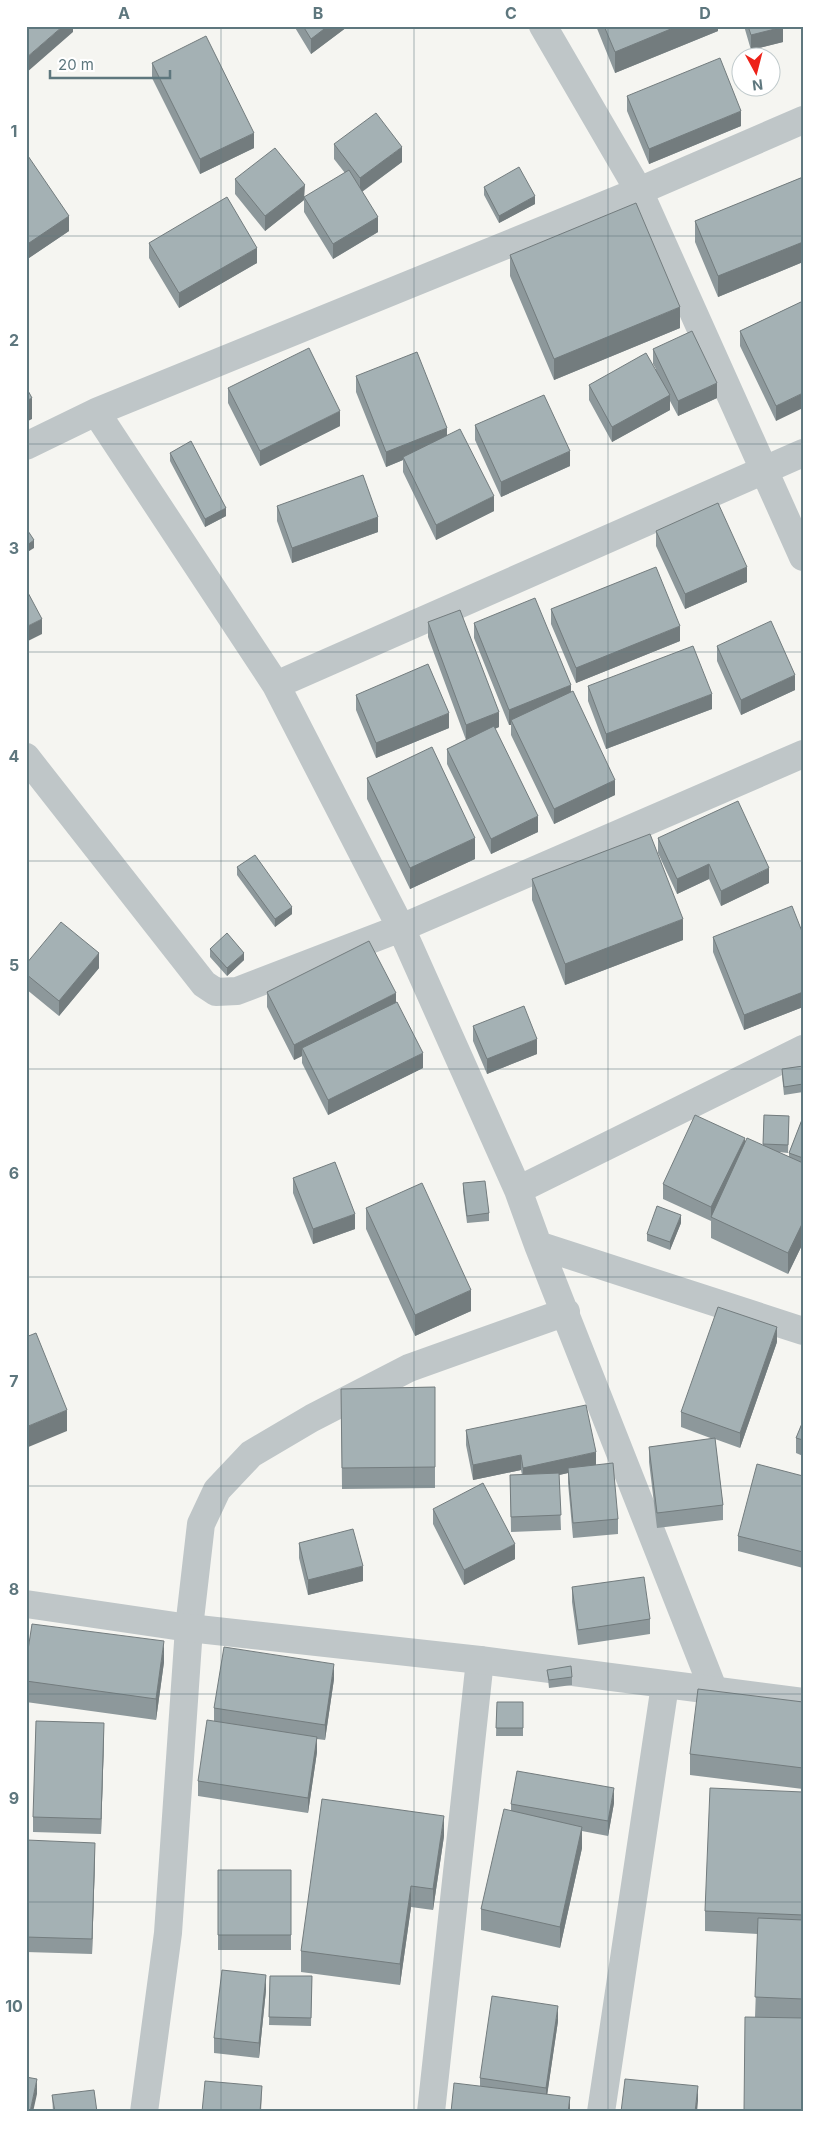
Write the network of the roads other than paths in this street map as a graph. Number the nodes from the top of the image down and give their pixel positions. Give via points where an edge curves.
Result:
1 (543, 26) edge
2 (803, 120) edge
3 (639, 191) junction
4 (96, 412) junction
5 (26, 446) edge
6 (803, 453) edge
7 (764, 469) junction
8 (803, 556) edge
9 (276, 685) junction
10 (803, 754) edge
11 (26, 757) edge
12 (401, 928) junction
13 (803, 1049) edge
14 (518, 1190) junction
15 (538, 1245) junction
16 (566, 1312) junction
17 (803, 1331) edge
18 (26, 1604) edge
19 (189, 1628) junction
20 (480, 1660) junction
21 (665, 1685) junction
22 (714, 1691) junction
23 (803, 1702) edge
24 (144, 2112) edge
25 (430, 2112) edge
26 (601, 2112) edge

1 - 3 street
2 - 3 street
3 - 4 street
3 - 7 street
4 - 5 street
4 - 9 street
6 - 7 street
7 - 8 street
7 - 9 street
9 - 12 street
10 - 12 street
11 - 12 street via 204,984 216,992 237,991
12 - 14 street
13 - 14 street
14 - 15 street
15 - 16 street
15 - 17 street
16 - 19 street via 409,1368 250,1454 217,1490 201,1524
16 - 22 street
18 - 19 street
19 - 20 street
19 - 24 street via 168,1933
20 - 21 street
20 - 25 street
21 - 22 street
21 - 26 street
22 - 23 street

